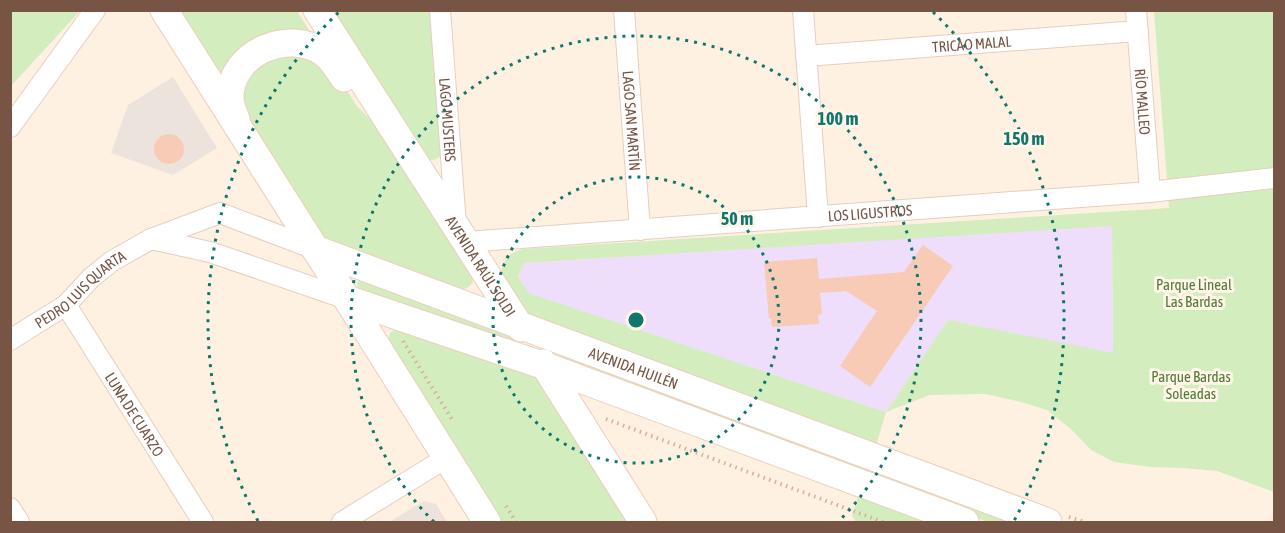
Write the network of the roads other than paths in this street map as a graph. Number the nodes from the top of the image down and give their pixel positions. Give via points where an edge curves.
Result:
1 (95, 10) edge
2 (164, 10) edge
3 (317, 10) edge
4 (440, 10) edge
5 (624, 10) edge
6 (803, 10) edge
7 (1136, 10) edge
8 (1138, 31) junction
9 (806, 56) junction
10 (387, 120) junction
11 (10, 127) edge
12 (242, 134) junction
13 (1275, 178) edge
14 (1150, 192) junction
15 (220, 213) joint
16 (818, 217) junction
17 (640, 230) junction
18 (461, 235) junction
19 (151, 239) junction
20 (315, 249) junction
21 (347, 299) junction
22 (66, 305) junction
23 (519, 325) junction
24 (10, 340) edge
25 (545, 366) junction
26 (615, 392) junction
27 (597, 429) junction
28 (446, 458) junction
29 (10, 508) edge
30 (636, 517) edge
31 (486, 518) edge
32 (19, 522) edge
33 (203, 522) edge
34 (342, 522) edge
35 (965, 522) edge
36 (1048, 522) edge

1 - 11 street
2 - 12 main road
3 - 10 main road, AVENIDA RAÚL SOLDI
4 - 18 street, LAGO MUSTERS
5 - 17 street, LAGO SAN MARTÍN
6 - 9 street
7 - 8 street, RÍO MALLEO
8 - 9 street, TRICAO MALAL
8 - 14 street, RÍO MALLEO
9 - 16 street
10 - 12 main road via 361,102 327,55 309,46 286,43 255,53 235,76 230,96
10 - 18 main road, AVENIDA RAÚL SOLDI
12 - 20 main road
13 - 14 street, LOS LIGUSTROS
14 - 16 street, LOS LIGUSTROS
15 - 19 street, PEDRO LUIS QUARTA
15 - 20 street, AVENIDA HUILÉN
16 - 17 street, LOS LIGUSTROS
17 - 18 street, LOS LIGUSTROS
18 - 23 main road, AVENIDA RAÚL SOLDI
19 - 21 street, AVENIDA HUILÉN via 210,252
19 - 22 street, PEDRO LUIS QUARTA via 101,269
20 - 21 main road
20 - 23 main road, AVENIDA HUILÉN
21 - 25 main road, AVENIDA HUILÉN
21 - 28 main road
22 - 24 street, PEDRO LUIS QUARTA
22 - 33 street, LUNA DE CUARZO
23 - 25 main road, AVENIDA RAÚL SOLDI
23 - 36 main road, AVENIDA HUILÉN
25 - 26 main road, AVENIDA HUILÉN
25 - 27 main road, AVENIDA RAÚL SOLDI
26 - 27 main road via 601,394 587,405 586,428
26 - 35 main road, AVENIDA HUILÉN
27 - 30 main road, AVENIDA RAÚL SOLDI
28 - 31 main road
28 - 34 street
29 - 32 street

